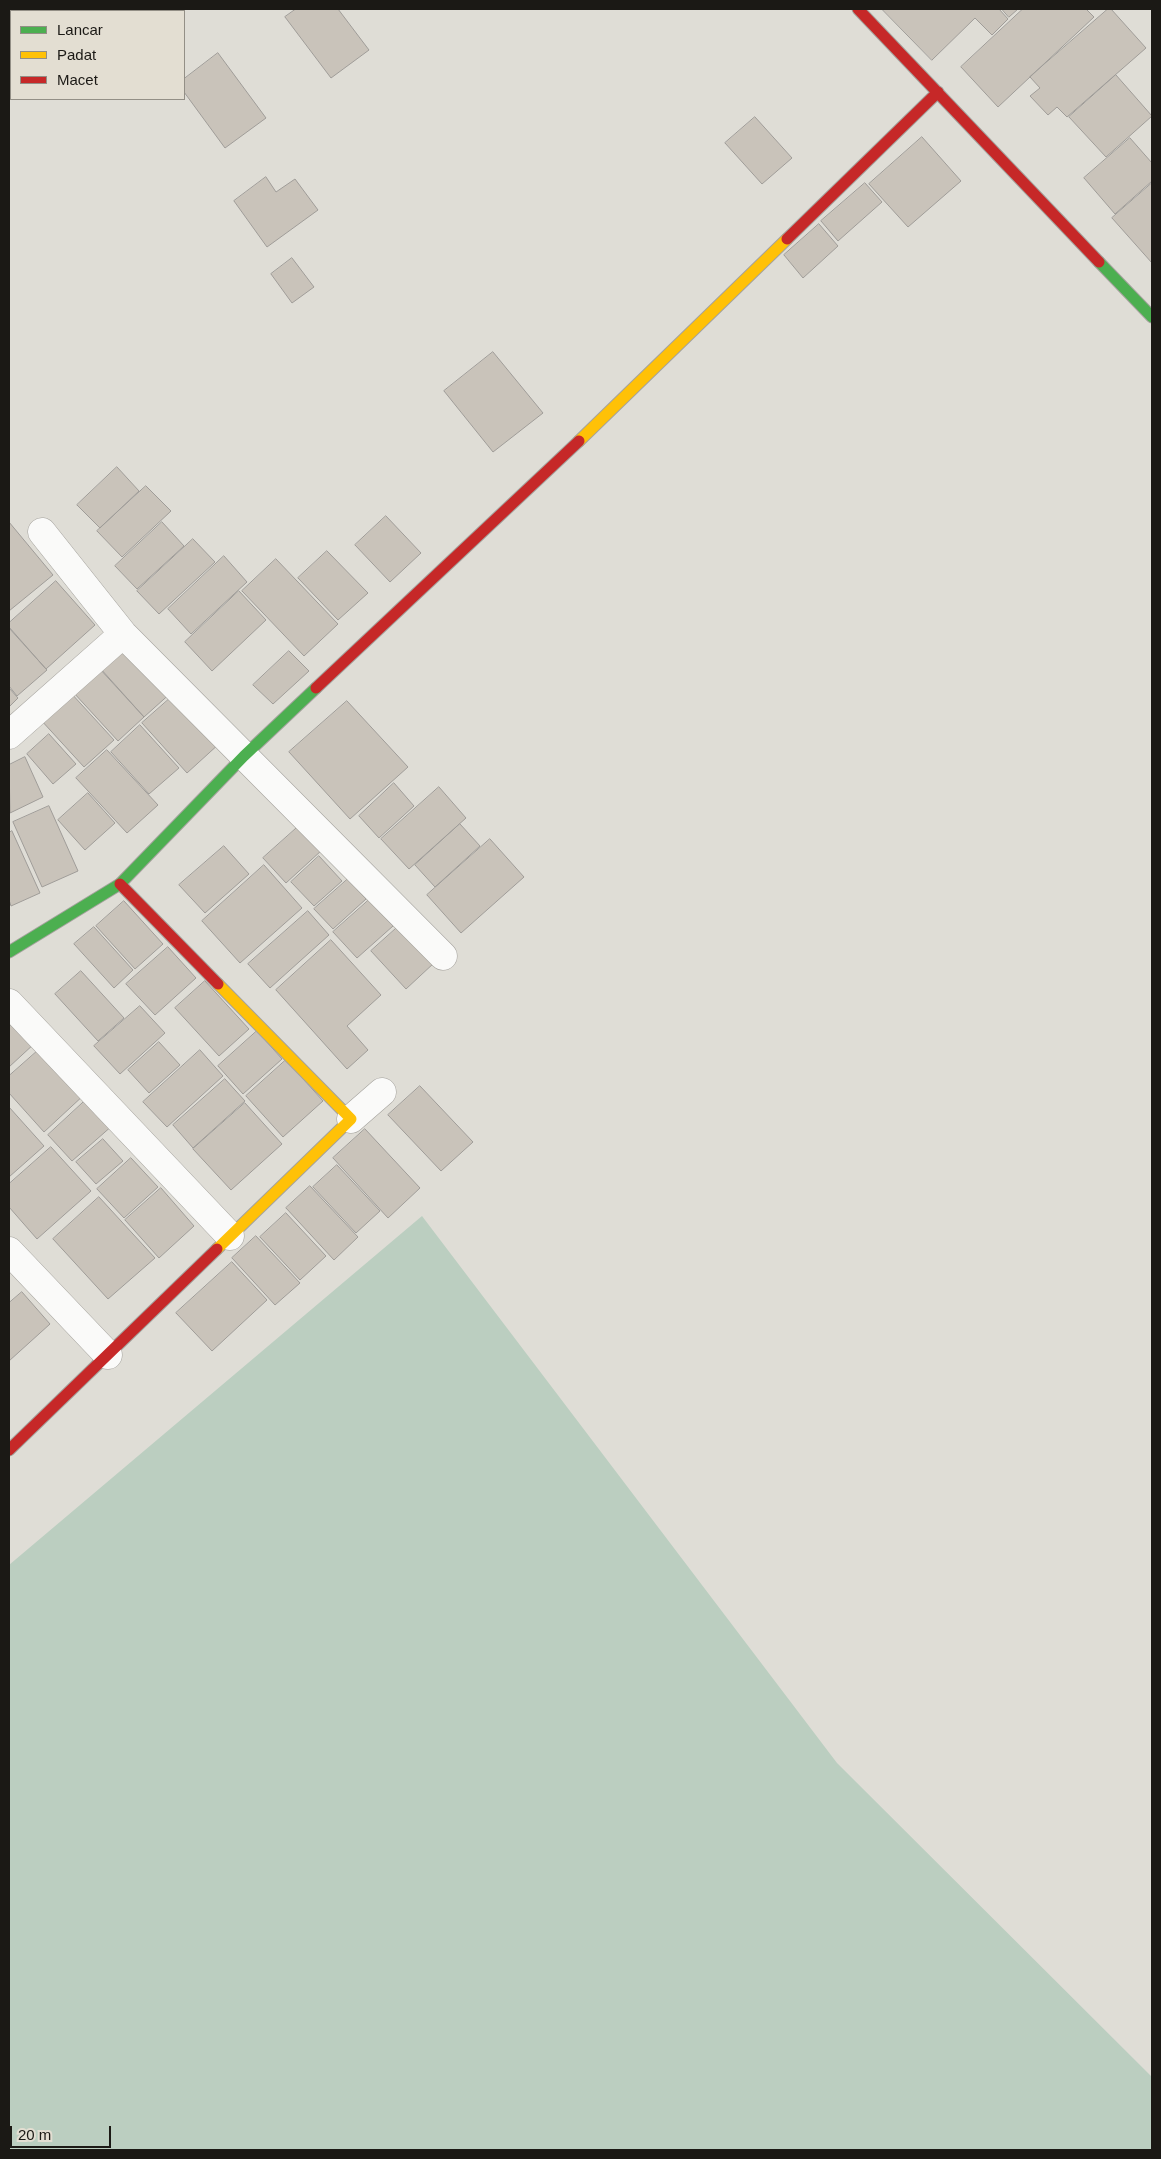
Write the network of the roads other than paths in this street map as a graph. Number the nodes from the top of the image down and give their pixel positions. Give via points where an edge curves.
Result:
1 (858, 9) edge
2 (938, 92) junction
3 (1152, 317) edge
4 (42, 532) dead end
5 (123, 634) junction
6 (9, 735) edge
7 (244, 756) junction
8 (120, 884) junction
9 (9, 952) edge
10 (443, 956) dead end
11 (9, 1003) edge
12 (382, 1092) dead end
13 (351, 1119) junction
14 (230, 1236) junction
15 (9, 1251) edge
16 (108, 1355) junction
17 (9, 1450) edge

1 - 2 street
2 - 3 street
2 - 7 street via 595,425
4 - 5 street
5 - 6 street
5 - 7 street
7 - 8 street
7 - 10 street
8 - 9 street
8 - 13 street
11 - 14 street
12 - 13 street
13 - 14 street
14 - 16 street
15 - 16 street
16 - 17 street

